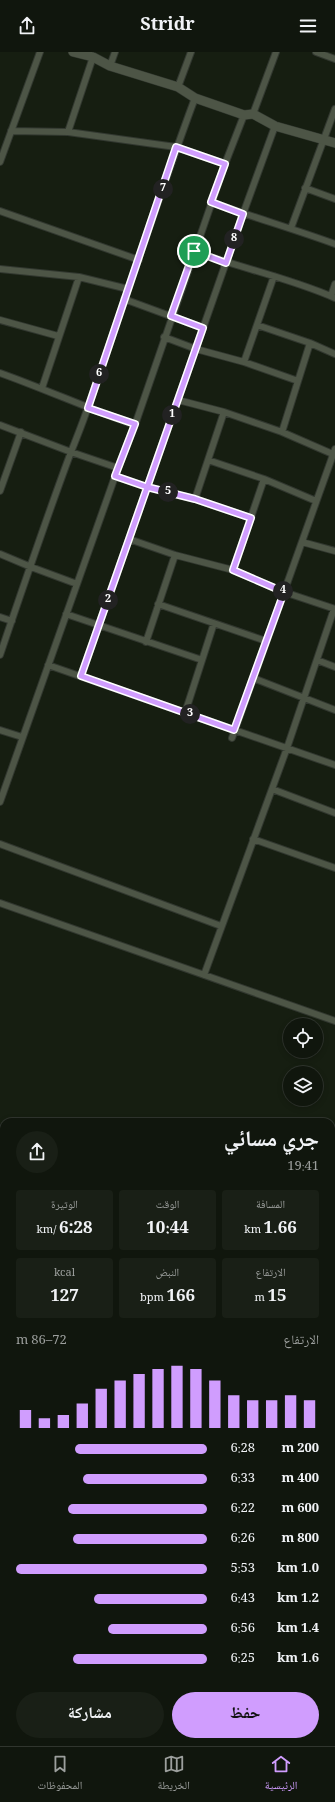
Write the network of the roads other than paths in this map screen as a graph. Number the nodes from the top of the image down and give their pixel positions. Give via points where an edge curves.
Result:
1 (40, 52) edge
2 (73, 52) edge
3 (115, 52) edge
4 (190, 52) edge
5 (276, 52) edge
6 (316, 52) edge
7 (93, 57) junction
8 (335, 59) edge
9 (110, 66) junction
10 (178, 87) junction
11 (195, 98) junction
12 (335, 108) edge
13 (253, 114) junction
14 (244, 115) junction
15 (275, 126) junction
16 (11, 131) junction
17 (68, 132) junction
18 (324, 139) junction
19 (335, 143) edge
20 (176, 147) junction
21 (1, 154) edge
22 (0, 162) edge
23 (225, 164) junction
24 (305, 188) junction
25 (335, 199) edge
26 (211, 202) junction
27 (0, 211) edge
28 (243, 214) junction
29 (292, 228) junction
30 (335, 244) edge
31 (194, 251) junction
32 (139, 260) junction
33 (226, 263) junction
34 (0, 268) edge
35 (274, 276) junction
36 (79, 277) junction
37 (335, 284) edge
38 (128, 289) junction
39 (333, 297) edge
40 (124, 299) junction
41 (171, 316) junction
42 (0, 320) edge
43 (257, 325) junction
44 (203, 328) junction
45 (58, 336) junction
46 (164, 337) junction
47 (310, 343) junction
48 (196, 349) junction
49 (335, 354) edge
50 (244, 362) junction
51 (0, 373) edge
52 (298, 381) junction
53 (42, 388) junction
54 (178, 400) junction
55 (88, 408) junction
56 (224, 412) junction
57 (135, 424) junction
58 (0, 425) edge
59 (21, 432) junction
60 (282, 432) junction
61 (71, 452) junction
62 (334, 453) edge
63 (208, 460) junction
64 (118, 468) junction
65 (115, 476) junction
66 (264, 479) junction
67 (147, 487) junction
68 (0, 490) edge
69 (195, 499) junction
70 (316, 501) junction
71 (251, 518) junction
72 (129, 538) junction
73 (302, 542) junction
74 (335, 551) edge
75 (0, 554) edge
76 (175, 555) junction
77 (30, 567) junction
78 (233, 570) junction
79 (77, 584) junction
80 (284, 592) junction
81 (158, 604) junction
82 (335, 609) edge
83 (66, 614) junction
84 (0, 617) edge
85 (12, 621) junction
86 (214, 623) junction
87 (99, 626) junction
88 (266, 641) junction
89 (146, 642) junction
90 (0, 655) edge
91 (202, 660) junction
92 (317, 660) junction
93 (48, 665) junction
94 (335, 667) edge
95 (81, 676) junction
96 (253, 678) junction
97 (304, 698) junction
98 (335, 710) edge
99 (185, 712) junction
100 (0, 730) edge
101 (234, 730) junction
102 (22, 738) junction
103 (232, 738) dead end
104 (287, 748) junction
105 (335, 765) edge
106 (272, 789) junction
107 (0, 802) edge
108 (335, 813) edge
109 (253, 839) junction
110 (0, 844) edge
111 (335, 868) edge
112 (0, 903) edge
113 (221, 926) junction
114 (204, 975) junction
115 (335, 1021) edge

1 - 16 street
2 - 7 street
3 - 9 street
4 - 10 street
5 - 13 street
6 - 8 street
7 - 9 street
7 - 17 street
9 - 10 street
10 - 11 street
11 - 14 street
11 - 20 street
12 - 18 street
13 - 14 street
13 - 15 street
14 - 23 street
15 - 18 street
15 - 28 street
16 - 17 street
16 - 21 street
17 - 20 street
18 - 19 street
18 - 24 street
20 - 23 street
20 - 32 street
21 - 22 street
23 - 26 street
24 - 25 street
24 - 29 street
26 - 28 street
26 - 31 street
27 - 32 street
28 - 29 street
28 - 33 street
29 - 30 street
31 - 33 street
31 - 41 street
32 - 38 street
33 - 35 street
33 - 44 street
34 - 36 street
35 - 39 street
35 - 43 street
36 - 38 street
36 - 45 street
37 - 39 street
38 - 40 street
40 - 41 street
40 - 55 street
41 - 44 street
41 - 46 street
42 - 45 street
43 - 47 street
43 - 50 street
44 - 48 street
45 - 53 street
46 - 48 street
46 - 57 street
47 - 49 street
47 - 52 street
48 - 50 street
48 - 54 street
50 - 52 street
51 - 53 street
52 - 60 street
53 - 55 street
54 - 56 street
54 - 67 street
55 - 57 street
55 - 61 street
56 - 60 street
56 - 63 street
57 - 64 street
58 - 59 street
59 - 61 street
59 - 68 street
60 - 62 street
61 - 64 street
61 - 77 street
62 - 70 street
63 - 66 street
63 - 69 street
64 - 65 street
65 - 67 street
65 - 79 street
66 - 70 street
66 - 71 street
67 - 69 street
67 - 72 street
69 - 71 street
70 - 73 street
71 - 78 street
72 - 76 street
72 - 87 street
73 - 74 street
73 - 80 street
75 - 77 street
76 - 78 street
76 - 81 street
77 - 79 street
77 - 85 street
78 - 80 street
79 - 83 street
80 - 82 street
80 - 88 street
81 - 86 street
81 - 89 street
82 - 92 street
83 - 87 street
83 - 93 street
84 - 85 street
85 - 90 street
86 - 88 street
86 - 91 street
87 - 89 street
87 - 95 street
88 - 96 street
89 - 91 street
91 - 99 street
92 - 94 street
92 - 97 street
93 - 95 street
93 - 102 street
95 - 99 street
96 - 97 street
96 - 101 street
97 - 98 street
97 - 104 street
99 - 101 street
100 - 102 street
101 - 103 street
101 - 104 street
102 - 107 street
104 - 105 street
104 - 106 street
106 - 108 street
106 - 109 street
109 - 111 street
109 - 113 street
110 - 113 street
112 - 114 street
113 - 114 street
114 - 115 street

